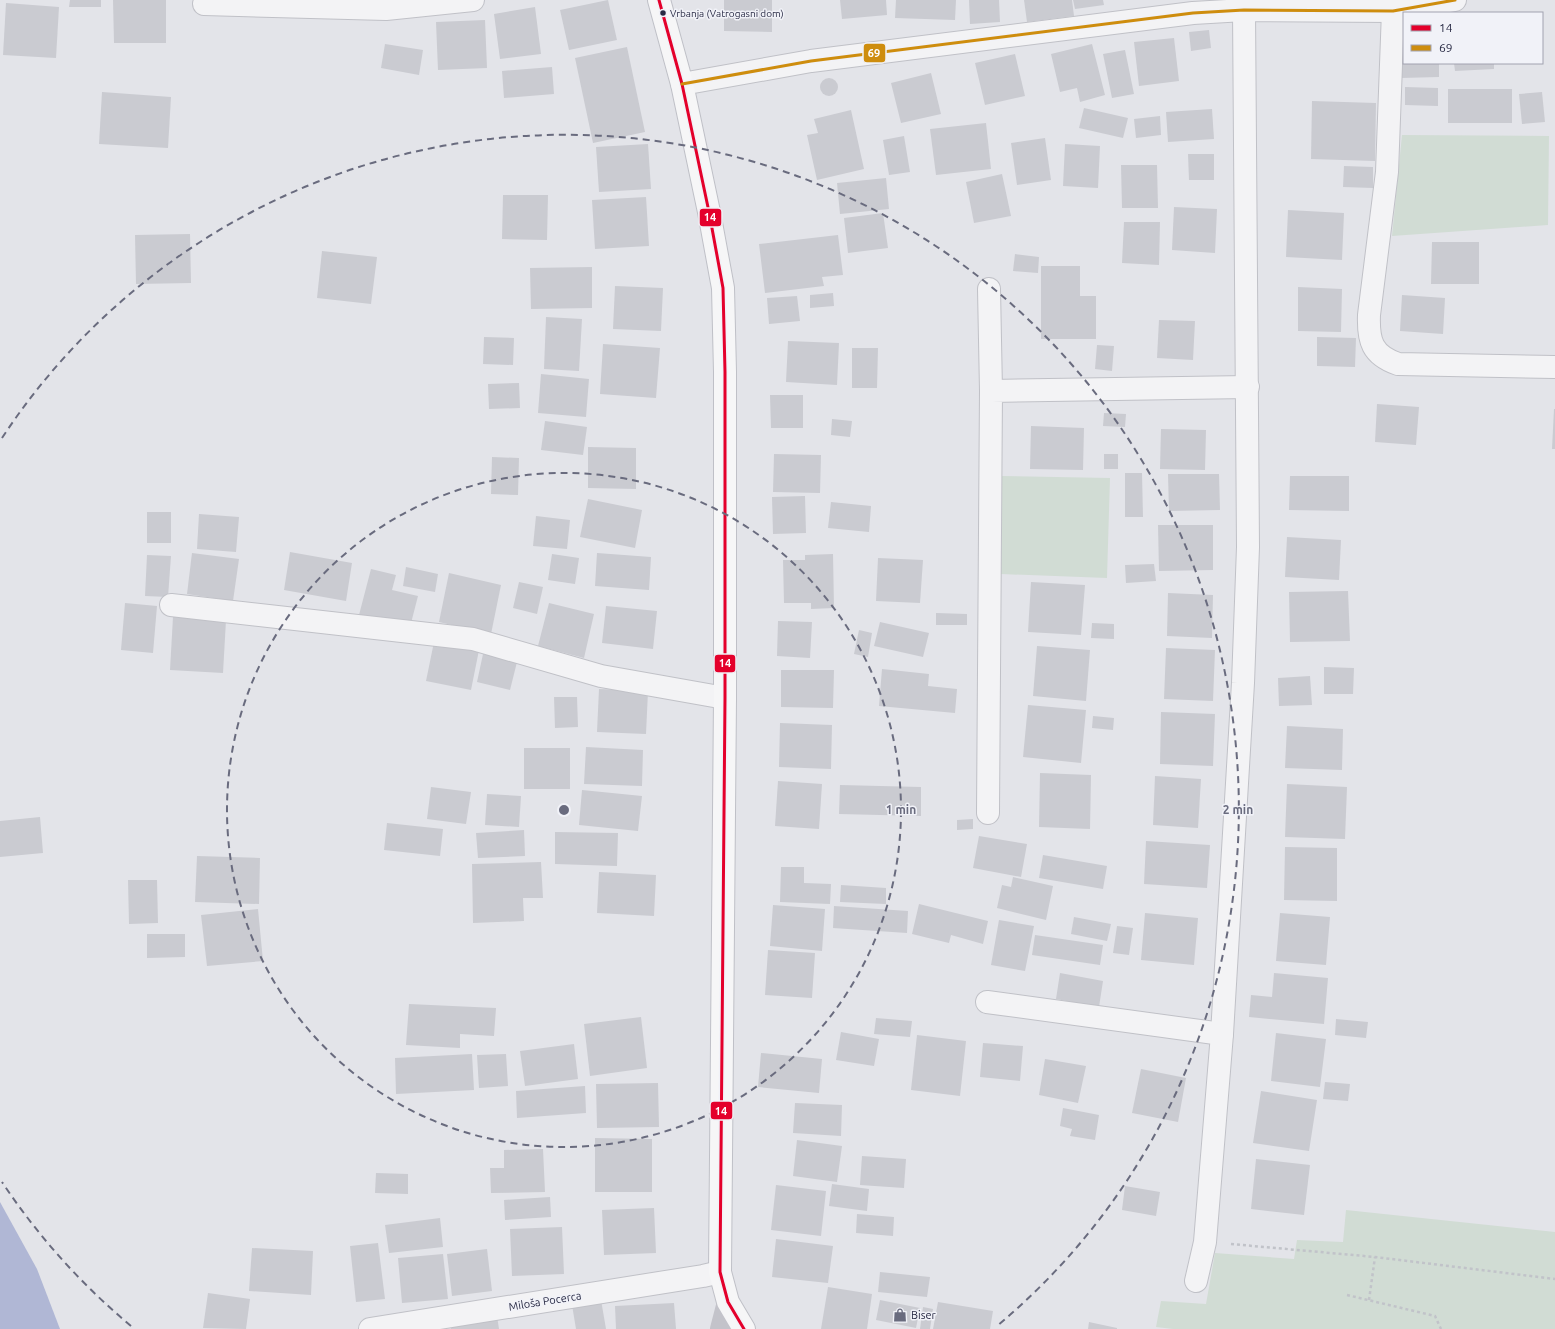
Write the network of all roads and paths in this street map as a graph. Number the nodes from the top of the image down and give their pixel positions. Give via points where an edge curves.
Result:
1 (473, 0) edge
2 (659, 0) edge
3 (1455, 0) edge
4 (204, 4) dead end
5 (1244, 10) junction
6 (1393, 11) junction
7 (682, 84) junction
8 (988, 290) dead end
9 (1555, 367) edge
10 (1248, 386) junction
11 (991, 391) junction
12 (171, 605) dead end
13 (725, 698) junction
14 (988, 813) dead end
15 (987, 1002) dead end
16 (1222, 1034) junction
17 (1205, 1242) junction
18 (1375, 1257) junction
19 (720, 1272) junction
20 (1555, 1279) edge
21 (1196, 1281) dead end
22 (1346, 1295) dead end
23 (1369, 1300) junction
24 (728, 1302) junction
25 (370, 1329) edge
26 (721, 1329) edge
27 (744, 1329) edge
28 (1441, 1329) edge

1 - 4 street via 386,9
2 - 7 main road
3 - 6 street
5 - 6 street
5 - 7 street via 1149,18 811,61
5 - 10 street
6 - 9 street via 1387,172 1369,315 1368,333 1371,342 1375,350 1387,360 1398,364
7 - 13 main road via 723,288
8 - 11 street
10 - 11 street
10 - 16 street via 1248,547 1244,653
11 - 14 street
12 - 13 street via 473,639 601,676
13 - 19 main road
15 - 16 street
16 - 17 street
17 - 18 path
17 - 21 street
18 - 20 path
18 - 23 path
19 - 24 main road
19 - 25 street, Miloša Pocerca
22 - 23 path
23 - 28 path via 1435,1316
24 - 26 street
24 - 27 main road

